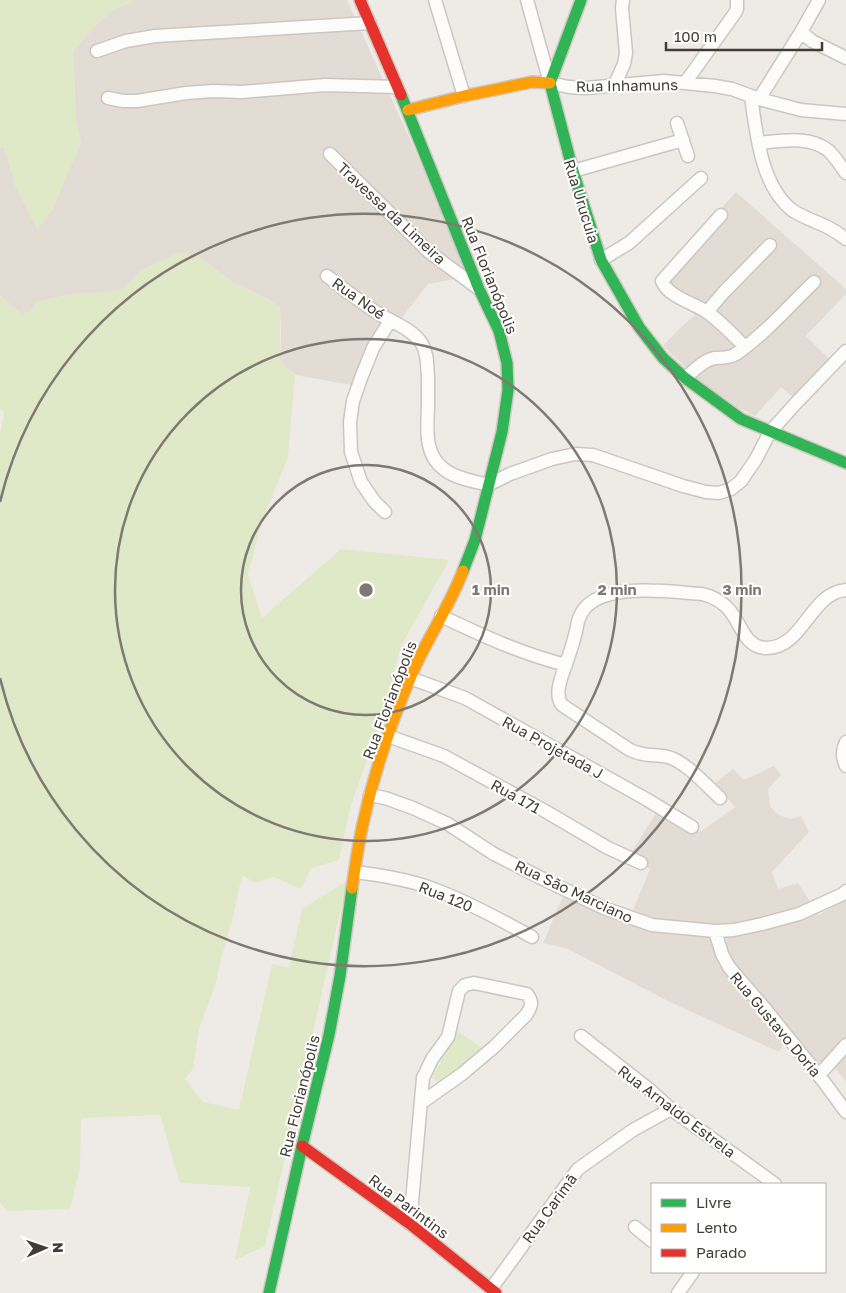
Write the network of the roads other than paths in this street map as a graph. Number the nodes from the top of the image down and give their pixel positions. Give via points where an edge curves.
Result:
1 (360, 0) edge
2 (435, 0) edge
3 (527, 0) edge
4 (581, 0) edge
5 (623, 0) edge
6 (737, 0) edge
7 (819, 0) edge
8 (370, 23) junction
9 (801, 32) junction
10 (97, 51) dead end
11 (846, 58) edge
12 (550, 83) junction
13 (685, 83) junction
14 (614, 86) junction
15 (398, 87) junction
16 (464, 96) junction
17 (108, 98) dead end
18 (755, 98) junction
19 (408, 110) junction
20 (846, 114) edge
21 (677, 123) dead end
22 (683, 140) junction
23 (759, 142) junction
24 (330, 154) dead end
25 (688, 156) dead end
26 (573, 171) junction
27 (846, 173) edge
28 (701, 178) dead end
29 (721, 215) dead end
30 (846, 239) edge
31 (770, 245) dead end
32 (601, 260) junction
33 (327, 276) dead end
34 (814, 282) dead end
35 (479, 288) junction
36 (707, 312) junction
37 (390, 320) junction
38 (745, 347) junction
39 (846, 352) edge
40 (685, 378) junction
41 (770, 432) junction
42 (846, 463) edge
43 (488, 485) junction
44 (385, 512) dead end
45 (846, 590) edge
46 (441, 616) junction
47 (566, 665) junction
48 (410, 678) junction
49 (388, 736) junction
50 (846, 742) edge
51 (846, 766) edge
52 (370, 795) junction
53 (720, 798) dead end
54 (692, 827) dead end
55 (641, 863) dead end
56 (355, 872) junction
57 (845, 894) edge
58 (715, 931) junction
59 (532, 936) dead end
60 (581, 1036) dead end
61 (846, 1045) edge
62 (819, 1075) junction
63 (421, 1103) junction
64 (671, 1109) junction
65 (846, 1112) edge
66 (302, 1146) junction
67 (774, 1183) edge
68 (410, 1224) junction
69 (635, 1227) dead end
70 (651, 1240) edge
71 (691, 1273) edge
72 (494, 1291) edge
73 (269, 1293) edge
74 (678, 1293) edge

1 - 8 street, Rua Florianópolis
2 - 16 street
3 - 12 street, Rua Urucuia
4 - 12 street
5 - 14 street via 626,53
6 - 13 street via 735,13
7 - 9 street
8 - 10 street via 155,36
8 - 15 street, Rua Florianópolis
9 - 11 street
9 - 18 street
12 - 14 street, Rua Inhamuns via 586,88
12 - 16 street, Rua Inhamuns via 532,82
12 - 26 street, Rua Urucuia
13 - 14 street, Rua Inhamuns
13 - 18 street, Rua Inhamuns via 732,89
15 - 17 street via 325,85 242,92 186,92 137,101
15 - 19 street, Rua Florianópolis
16 - 19 street, Rua Inhamuns
18 - 20 street, Rua Inhamuns via 801,110
18 - 23 street
19 - 35 street, Rua Florianópolis
21 - 22 street
22 - 25 street
22 - 26 street
23 - 27 street via 794,141 821,145
23 - 30 street via 770,183 784,202 805,218
24 - 35 street, Travessa da Limeira via 429,252
26 - 32 street, Rua Urucuia
28 - 32 street via 629,243
29 - 36 street via 662,279 662,283 679,298
31 - 36 street
32 - 40 street, Rua Urucuia via 639,327 663,358
33 - 37 street, Rua Noé
34 - 38 street
35 - 43 street, Rua Florianópolis via 499,331 507,363 508,390 502,432
36 - 38 street
37 - 43 street, Rua Noé via 419,338 424,347 429,392 427,434 435,460 458,477
37 - 44 street via 373,348 361,378 350,422 351,452 361,482
38 - 40 street via 734,355 707,360
39 - 41 street
40 - 41 street, Rua Urucuia via 741,419
41 - 42 street, Rua Urucuia
41 - 43 street via 740,481 719,493 683,486 593,456 574,454 510,474
43 - 46 street, Rua Florianópolis via 476,540 455,592
45 - 47 street via 830,596 785,642 765,648 750,642 725,605 712,597 633,590 609,594 586,606
46 - 47 street via 538,658
46 - 48 street, Rua Florianópolis
47 - 53 street via 558,691 562,705 638,754 669,757 681,762
48 - 49 street, Rua Florianópolis
48 - 54 street, Rua Projetada J via 465,698
49 - 52 street, Rua Florianópolis
49 - 55 street, Rua 171 via 444,756 608,848
50 - 51 street via 843,754
52 - 56 street, Rua Florianópolis
52 - 58 street, Rua São Marciano via 413,808 448,824 494,854 604,908 652,925
56 - 59 street, Rua 120 via 389,876 430,887
56 - 66 street, Rua Florianópolis via 329,1035
57 - 58 street, Rua São Marciano via 799,914 744,928
58 - 62 street, Rua Gustavo Doria via 729,967
60 - 64 street, Rua Arnaldo Estrela
61 - 62 street
62 - 65 street, Rua Gustavo Doria
63 - 63 street via 462,1074 526,1015 531,1004 527,994 474,983 459,991 448,1037 424,1078
63 - 68 street
64 - 67 street, Rua Arnaldo Estrela
64 - 72 street, Rua Carimã via 633,1130 578,1169
66 - 68 street, Rua Parintins
66 - 73 street, Rua Florianópolis
68 - 72 street, Rua Parintins
69 - 70 street
71 - 74 street

